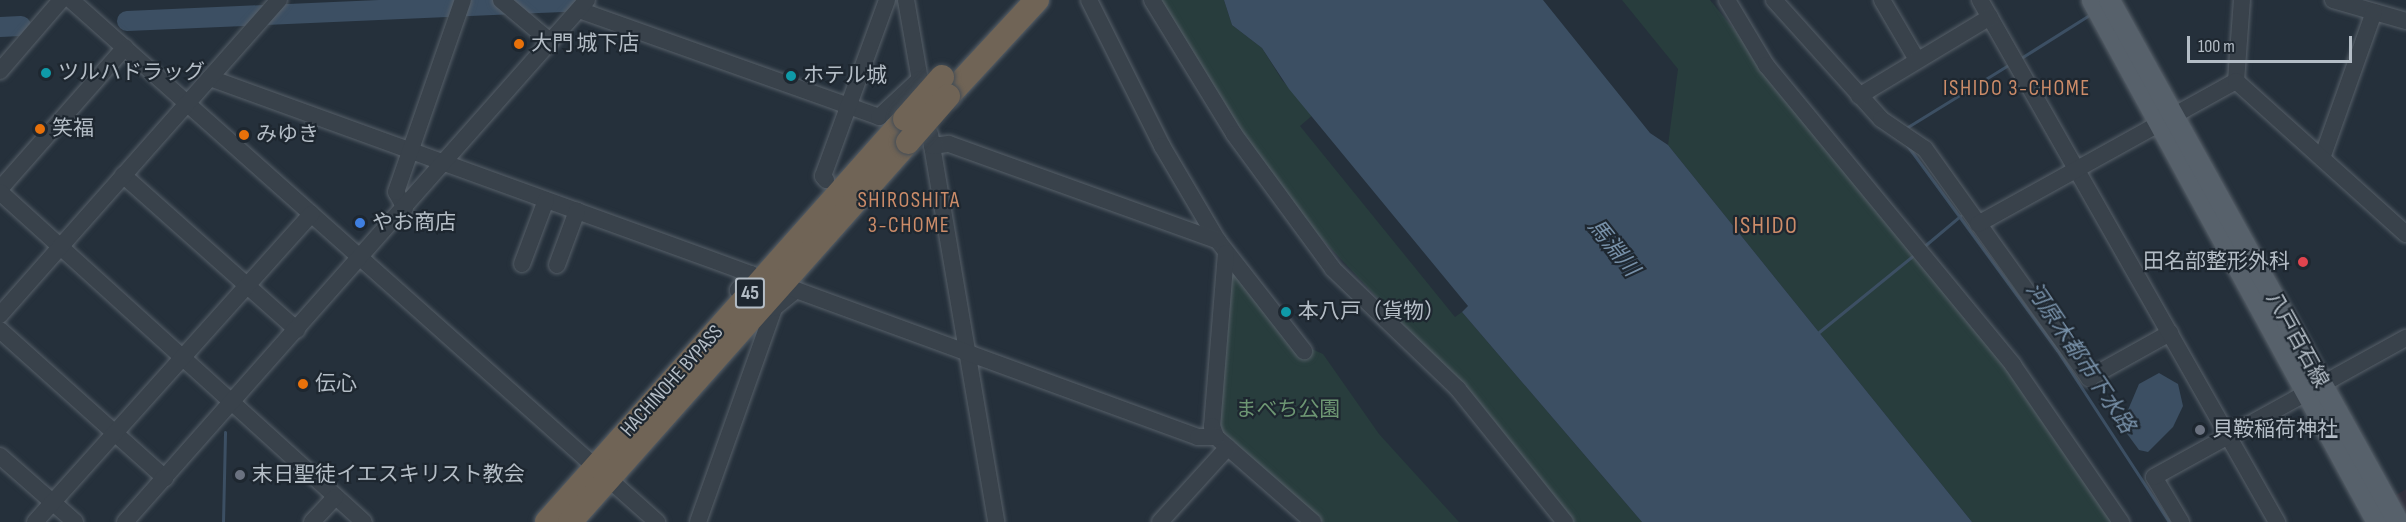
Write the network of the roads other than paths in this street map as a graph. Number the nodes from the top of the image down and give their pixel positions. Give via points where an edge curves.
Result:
1 (61, 0) edge
2 (71, 0) edge
3 (887, 0) edge
4 (906, 0) edge
5 (1016, 0) edge
6 (1037, 0) edge
7 (1089, 0) edge
8 (1152, 0) edge
9 (1727, 0) edge
10 (1774, 0) edge
11 (1882, 0) edge
12 (1980, 0) edge
13 (2092, 0) edge
14 (2109, 0) edge
15 (2242, 0) edge
16 (2333, 0) edge
17 (506, 4) edge
18 (461, 5) edge
19 (582, 7) edge
20 (270, 10) edge
21 (2374, 12) junction
22 (1990, 17) junction
23 (2406, 21) edge
24 (551, 42) junction
25 (125, 47) junction
26 (1917, 60) junction
27 (0, 71) edge
28 (210, 78) junction
29 (2236, 81) junction
30 (933, 85) junction
31 (1859, 96) junction
32 (188, 103) junction
33 (848, 106) junction
34 (2167, 121) junction
35 (918, 135) junction
36 (409, 151) junction
37 (2322, 158) junction
38 (444, 164) junction
39 (2077, 170) junction
40 (123, 175) junction
41 (826, 180) dead end
42 (0, 191) edge
43 (546, 200) junction
44 (405, 208) junction
45 (577, 211) junction
46 (311, 214) junction
47 (1978, 224) junction
48 (2406, 234) edge
49 (60, 247) junction
50 (1222, 247) junction
51 (360, 258) junction
52 (522, 264) dead end
53 (557, 265) dead end
54 (248, 286) junction
55 (0, 315) edge
56 (0, 330) edge
57 (297, 330) junction
58 (2170, 333) junction
59 (2406, 338) edge
60 (1304, 351) dead end
61 (967, 353) junction
62 (184, 358) junction
63 (669, 386) junction
64 (2315, 388) junction
65 (232, 403) junction
66 (115, 433) junction
67 (2229, 435) junction
68 (1222, 442) junction
69 (0, 456) edge
70 (602, 472) junction
71 (165, 478) junction
72 (335, 497) junction
73 (53, 502) junction
74 (35, 522) edge
75 (75, 522) edge
76 (125, 522) edge
77 (312, 522) edge
78 (364, 522) edge
79 (547, 522) edge
80 (570, 522) edge
81 (657, 522) edge
82 (698, 522) edge
83 (996, 522) edge
84 (1160, 522) edge
85 (1312, 522) edge
86 (1565, 522) edge
87 (2121, 522) edge
88 (2181, 522) edge
89 (2277, 522) edge
90 (2377, 522) edge
91 (2398, 522) edge

1 - 27 street
2 - 25 street
3 - 33 street
4 - 30 street
5 - 30 highway, HACHINOHE BYPASS / 45
6 - 30 highway, HACHINOHE BYPASS / 45
7 - 50 street via 1162,146
8 - 86 street via 1234,134 1350,278 1458,389
9 - 87 street via 1767,66 2013,365
10 - 31 street
11 - 26 street
12 - 22 street
13 - 34 main road, 八戸百石線
14 - 34 main road, 八戸百石線
15 - 29 street
16 - 21 street
17 - 24 street
18 - 36 street
19 - 24 street
19 - 33 street
20 - 28 street
21 - 23 street
21 - 37 street
22 - 26 street
22 - 39 street
24 - 38 street
25 - 32 street
25 - 42 street
26 - 31 street
28 - 32 street
28 - 36 street
29 - 34 street
29 - 37 street
30 - 33 street via 879,117
30 - 35 highway, HACHINOHE BYPASS / 45, bridge
31 - 47 street via 1925,149
32 - 40 street
32 - 46 street
33 - 41 street via 823,176
34 - 39 street
34 - 64 main road, 八戸百石線
35 - 50 street
35 - 61 street
35 - 63 highway, HACHINOHE BYPASS / 45
35 - 70 highway, HACHINOHE BYPASS / 45
36 - 38 street
36 - 44 street via 396,192
37 - 48 street
38 - 43 street
38 - 44 street
39 - 47 street
39 - 58 street
40 - 49 street
40 - 54 street
42 - 49 street
43 - 45 street
43 - 52 street
44 - 51 street
45 - 53 street
45 - 63 street via 751,274 665,373
46 - 51 street
46 - 54 street
47 - 58 street via 2089,378
49 - 55 street
49 - 62 street
50 - 60 street
50 - 68 street via 1212,426
51 - 57 street
51 - 70 street
54 - 57 street
54 - 62 street
56 - 66 street
57 - 65 street
58 - 67 street
59 - 64 street
61 - 68 street via 1198,437
61 - 82 street via 796,290 774,309
61 - 83 street
62 - 65 street
62 - 66 street
63 - 70 highway, HACHINOHE BYPASS / 45
64 - 67 street
64 - 90 main road, 八戸百石線
64 - 91 main road, 八戸百石線
65 - 71 street
65 - 72 street
66 - 71 street
66 - 73 street
67 - 88 street via 2154,477
67 - 89 street
68 - 84 street
68 - 85 street
69 - 73 street
70 - 79 highway, HACHINOHE BYPASS / 45
70 - 80 highway, HACHINOHE BYPASS / 45
70 - 81 street
71 - 76 street
72 - 77 street
72 - 78 street
73 - 74 street
73 - 75 street

